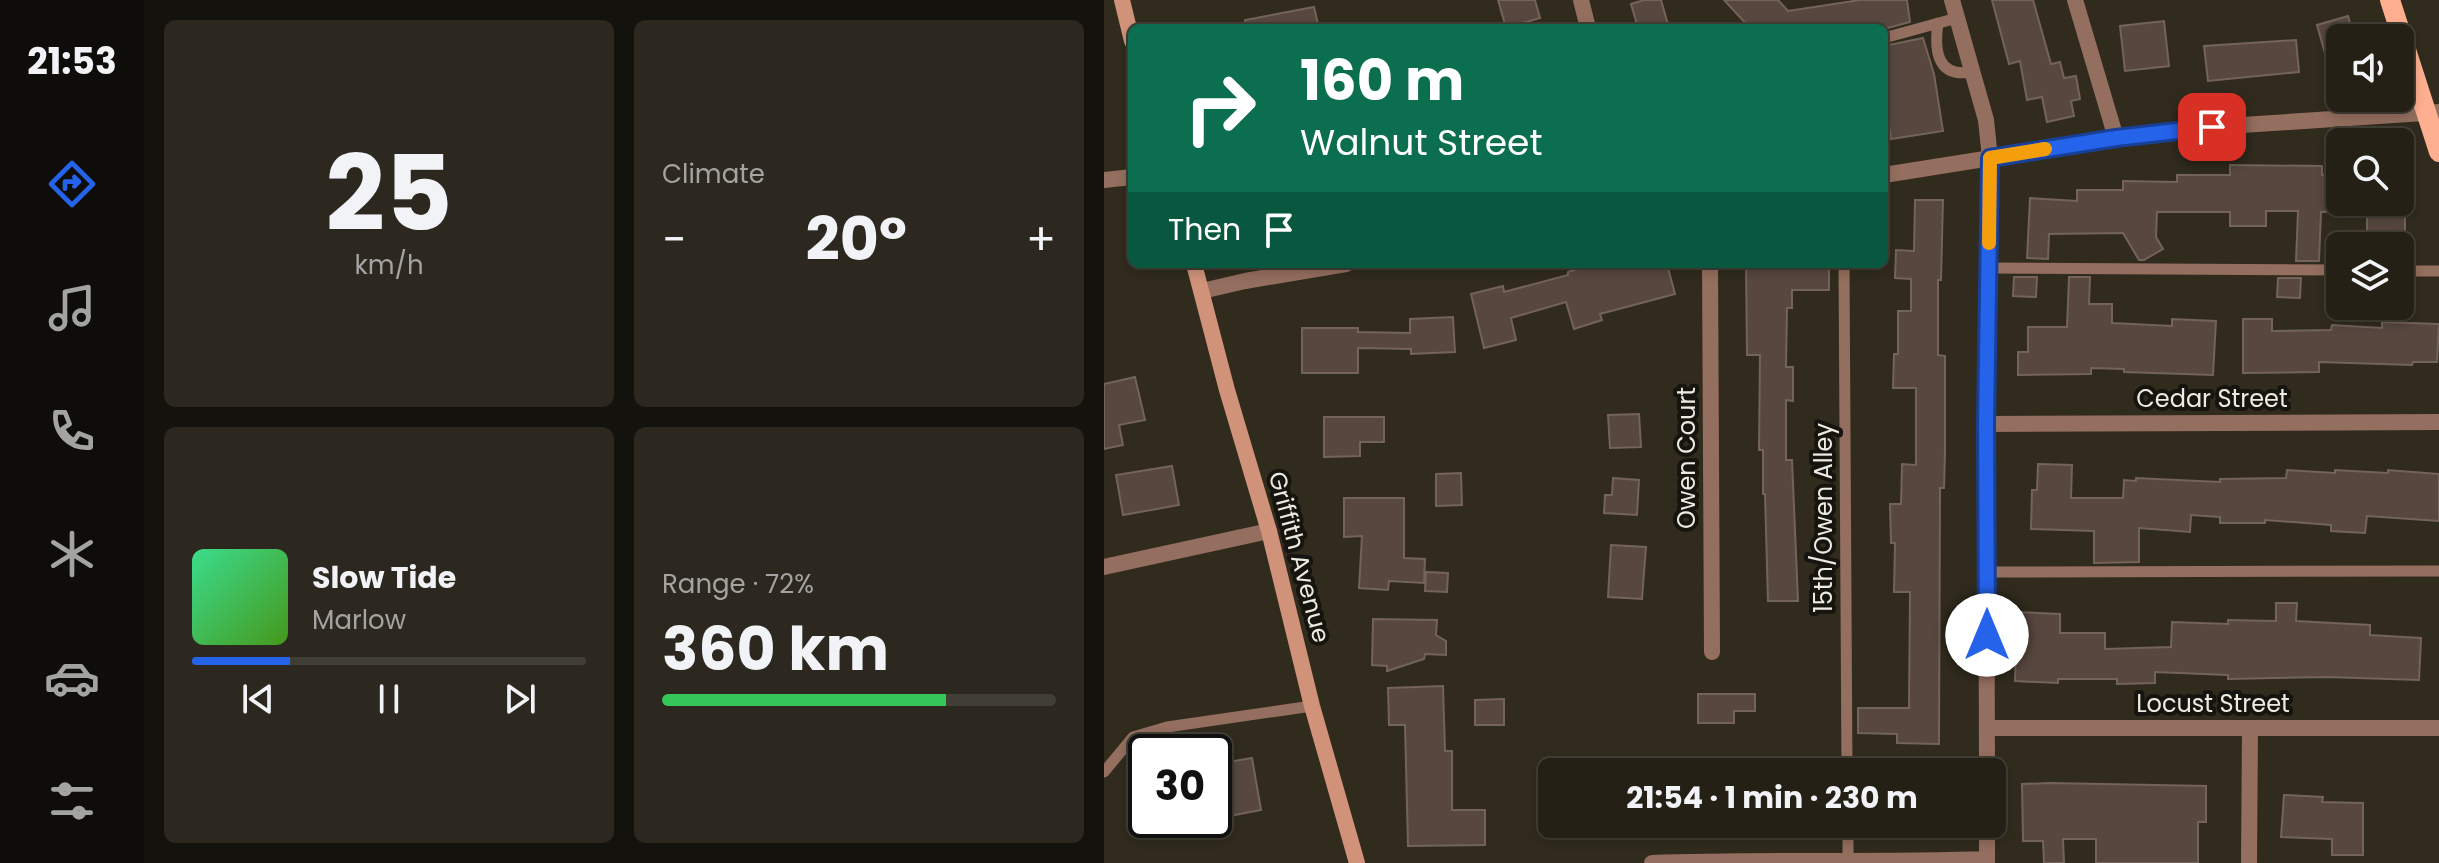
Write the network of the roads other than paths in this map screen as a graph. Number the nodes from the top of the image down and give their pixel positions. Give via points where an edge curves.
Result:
1 (1122, 0) edge
2 (1581, 0) edge
3 (1952, 0) edge
4 (2075, 0) edge
5 (2390, 0) edge
6 (1957, 18) junction
7 (1938, 23) junction
8 (1587, 24) edge
9 (1128, 25) edge
10 (1888, 37) edge
11 (1972, 72) junction
12 (2432, 112) edge
13 (2116, 138) junction
14 (2439, 152) edge
15 (1990, 158) junction
16 (1888, 174) edge
17 (1128, 177) edge
18 (1104, 180) edge
19 (1195, 268) edge
20 (1322, 268) edge
21 (1710, 268) edge
22 (1844, 268) edge
23 (1988, 268) junction
24 (2326, 270) edge
25 (2414, 271) edge
26 (2439, 271) edge
27 (1202, 291) junction
28 (2439, 422) edge
29 (1986, 424) junction
30 (1269, 531) junction
31 (1104, 567) edge
32 (2439, 571) edge
33 (1986, 572) junction
34 (1712, 652) dead end
35 (1312, 706) junction
36 (1987, 728) junction
37 (2250, 728) junction
38 (2439, 728) edge
39 (1847, 758) edge
40 (1987, 758) edge
41 (1104, 772) edge
42 (1848, 838) edge
43 (1987, 838) edge
44 (1987, 861) edge
45 (1357, 863) edge
46 (1652, 863) edge
47 (1848, 863) edge
48 (2249, 863) edge

1 - 9 street
2 - 8 street
3 - 6 street
4 - 13 street
5 - 12 main road
6 - 7 lane
6 - 11 street
7 - 10 lane
7 - 11 lane via 1935,40 1946,69
11 - 15 street
12 - 13 street
12 - 14 main road
13 - 15 street
15 - 16 street
15 - 23 street
17 - 18 street
19 - 27 street, Griffith Avenue
20 - 27 street
21 - 34 street, Owen Court
22 - 39 lane, 15th/Owen Alley
23 - 24 lane
23 - 29 street
25 - 26 lane
27 - 30 street, Griffith Avenue
28 - 29 street, Cedar Street
29 - 33 street
30 - 31 street
30 - 35 street, Griffith Avenue
32 - 33 lane
33 - 36 street
35 - 41 lane via 1167,727 1133,737
35 - 45 street, Griffith Avenue
36 - 37 street, Locust Street
36 - 40 street
37 - 38 street, Locust Street
37 - 48 street
42 - 47 lane
43 - 44 street
44 - 47 street
46 - 47 street

